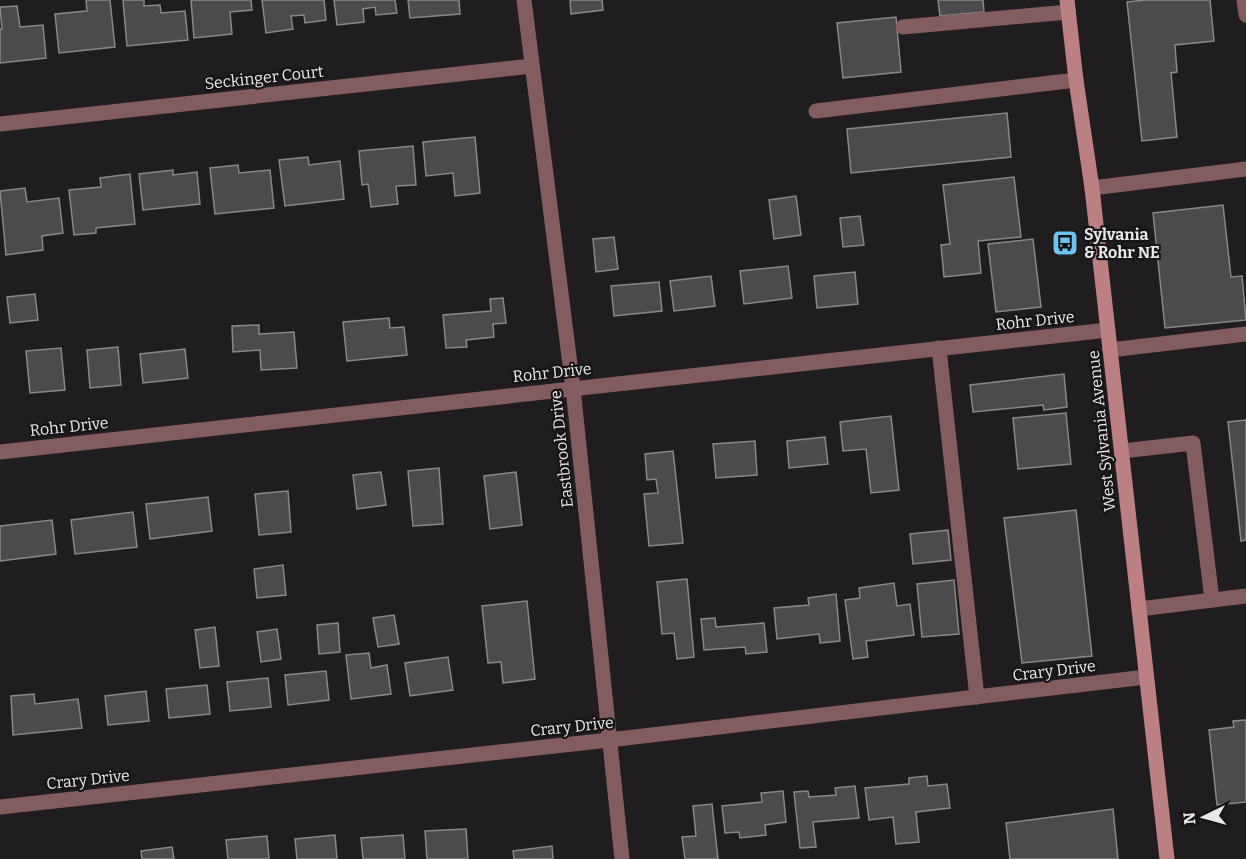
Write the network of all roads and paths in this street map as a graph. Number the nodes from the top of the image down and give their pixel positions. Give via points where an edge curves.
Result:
1 (524, 0) edge
2 (1244, 0) edge
3 (1068, 6) edge
4 (1246, 15) edge
5 (903, 27) dead end
6 (532, 66) junction
7 (1076, 80) junction
8 (816, 111) dead end
9 (0, 124) edge
10 (1246, 169) edge
11 (1092, 188) junction
12 (1108, 330) junction
13 (1246, 334) edge
14 (939, 348) junction
15 (1110, 350) junction
16 (573, 388) junction
17 (0, 452) edge
18 (1122, 452) junction
19 (1246, 596) edge
20 (1212, 600) junction
21 (1139, 609) junction
22 (1146, 677) junction
23 (977, 697) junction
24 (609, 740) junction
25 (0, 807) edge
26 (622, 859) edge
27 (1167, 859) edge

1 - 6 street, Eastbrook Drive
2 - 4 street
3 - 5 street
3 - 7 main road, West Sylvania Avenue
6 - 9 street, Seckinger Court
6 - 16 street, Eastbrook Drive
7 - 8 street
7 - 11 main road, West Sylvania Avenue
10 - 11 street
11 - 12 main road, West Sylvania Avenue
12 - 14 street, Rohr Drive
12 - 15 main road, West Sylvania Avenue
13 - 15 street
14 - 16 street, Rohr Drive
14 - 23 street
15 - 18 main road, West Sylvania Avenue
16 - 17 street, Rohr Drive
16 - 24 street, Eastbrook Drive
18 - 20 street via 1193,443
18 - 21 main road, West Sylvania Avenue
19 - 20 street
20 - 21 street
21 - 22 main road, West Sylvania Avenue
22 - 23 street, Crary Drive
22 - 27 main road, West Sylvania Avenue
23 - 24 street, Crary Drive
24 - 25 street, Crary Drive
24 - 26 street, Eastbrook Drive

